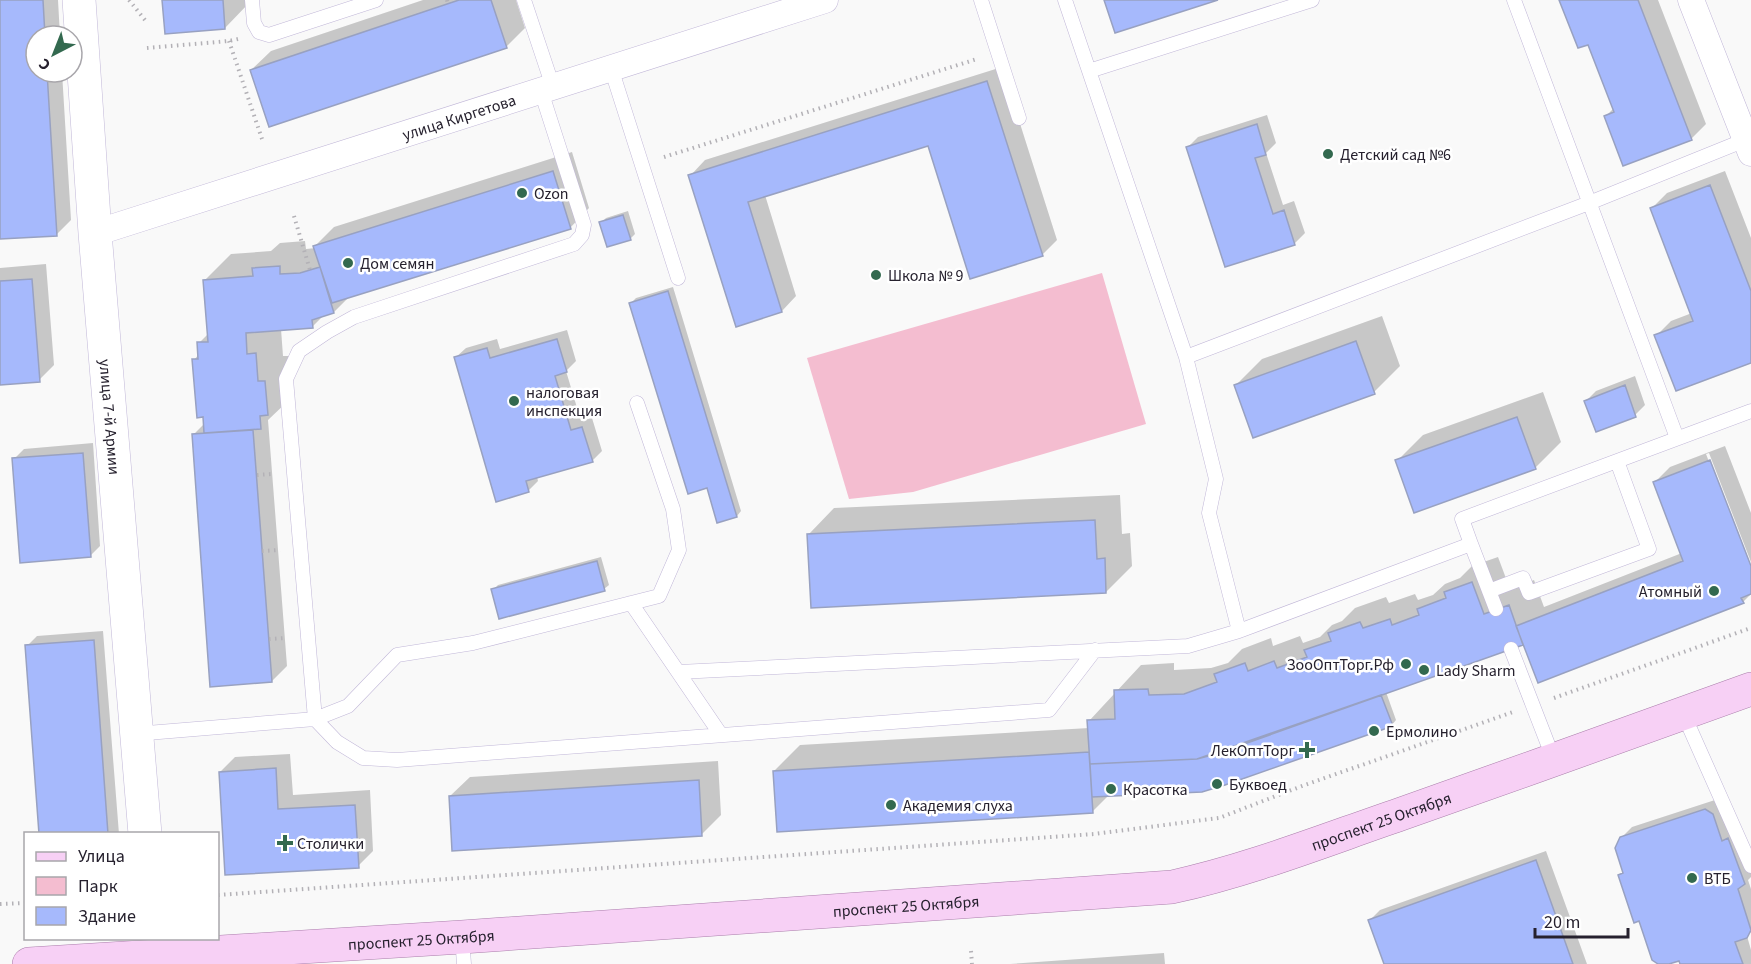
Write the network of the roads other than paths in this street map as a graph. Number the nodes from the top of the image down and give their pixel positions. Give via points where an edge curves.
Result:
1 (78, 0) edge
2 (252, 0) edge
3 (376, 0) edge
4 (524, 0) edge
5 (825, 0) edge
6 (981, 0) edge
7 (1065, 0) edge
8 (1312, 0) edge
9 (1514, 0) edge
10 (1691, 0) edge
11 (611, 68) junction
12 (1089, 71) junction
13 (547, 89) junction
14 (1019, 118) dead end
15 (1749, 143) edge
16 (1589, 203) junction
17 (95, 233) junction
18 (678, 278) dead end
19 (1186, 357) junction
20 (637, 403) dead end
21 (1751, 411) edge
22 (1677, 438) junction
23 (1617, 461) junction
24 (1471, 544) junction
25 (1489, 591) junction
26 (631, 603) junction
27 (1496, 609) dead end
28 (1239, 631) junction
29 (1511, 649) dead end
30 (1095, 650) junction
31 (679, 672) junction
32 (1751, 689) edge
33 (1683, 713) junction
34 (315, 719) junction
35 (135, 734) junction
36 (721, 735) junction
37 (1554, 760) junction
38 (145, 832) edge
39 (1751, 866) edge
40 (463, 950) edge
41 (156, 953) edge
42 (29, 964) edge

1 - 17 street, улица 7-й Армии
2 - 3 lane via 254,22 259,32 269,35
4 - 13 lane
5 - 11 street, улица Киргетова
6 - 14 lane
7 - 12 lane
8 - 12 lane
9 - 16 lane
10 - 15 street
11 - 13 street, улица Киргетова
11 - 18 lane
12 - 19 lane
13 - 17 street, улица Киргетова
13 - 34 lane via 584,225 582,236 574,244 354,317 299,351 286,379
15 - 16 lane
16 - 19 lane
16 - 22 lane
17 - 35 street, улица 7-й Армии
19 - 28 lane via 1216,479 1209,513
20 - 26 lane via 673,509 679,550 660,596
21 - 22 lane
22 - 23 lane
23 - 24 lane via 1462,519
23 - 25 lane via 1649,549 1529,593 1523,578
24 - 25 lane
24 - 28 lane
25 - 27 lane
26 - 31 lane
26 - 34 lane via 473,643 397,655 348,706
28 - 30 lane via 1188,646
29 - 37 lane
30 - 31 lane
30 - 36 lane via 1049,710
31 - 36 lane
32 - 33 main road, проспект 25 Октября
33 - 37 main road, проспект 25 Октября
33 - 39 lane
34 - 35 lane
34 - 36 lane via 337,742 363,758 396,760
35 - 38 street, улица 7-й Армии
37 - 40 main road, проспект 25 Октября via 1275,858 1172,887
40 - 41 main road, проспект 25 Октября
41 - 42 main road, проспект 25 Октября

